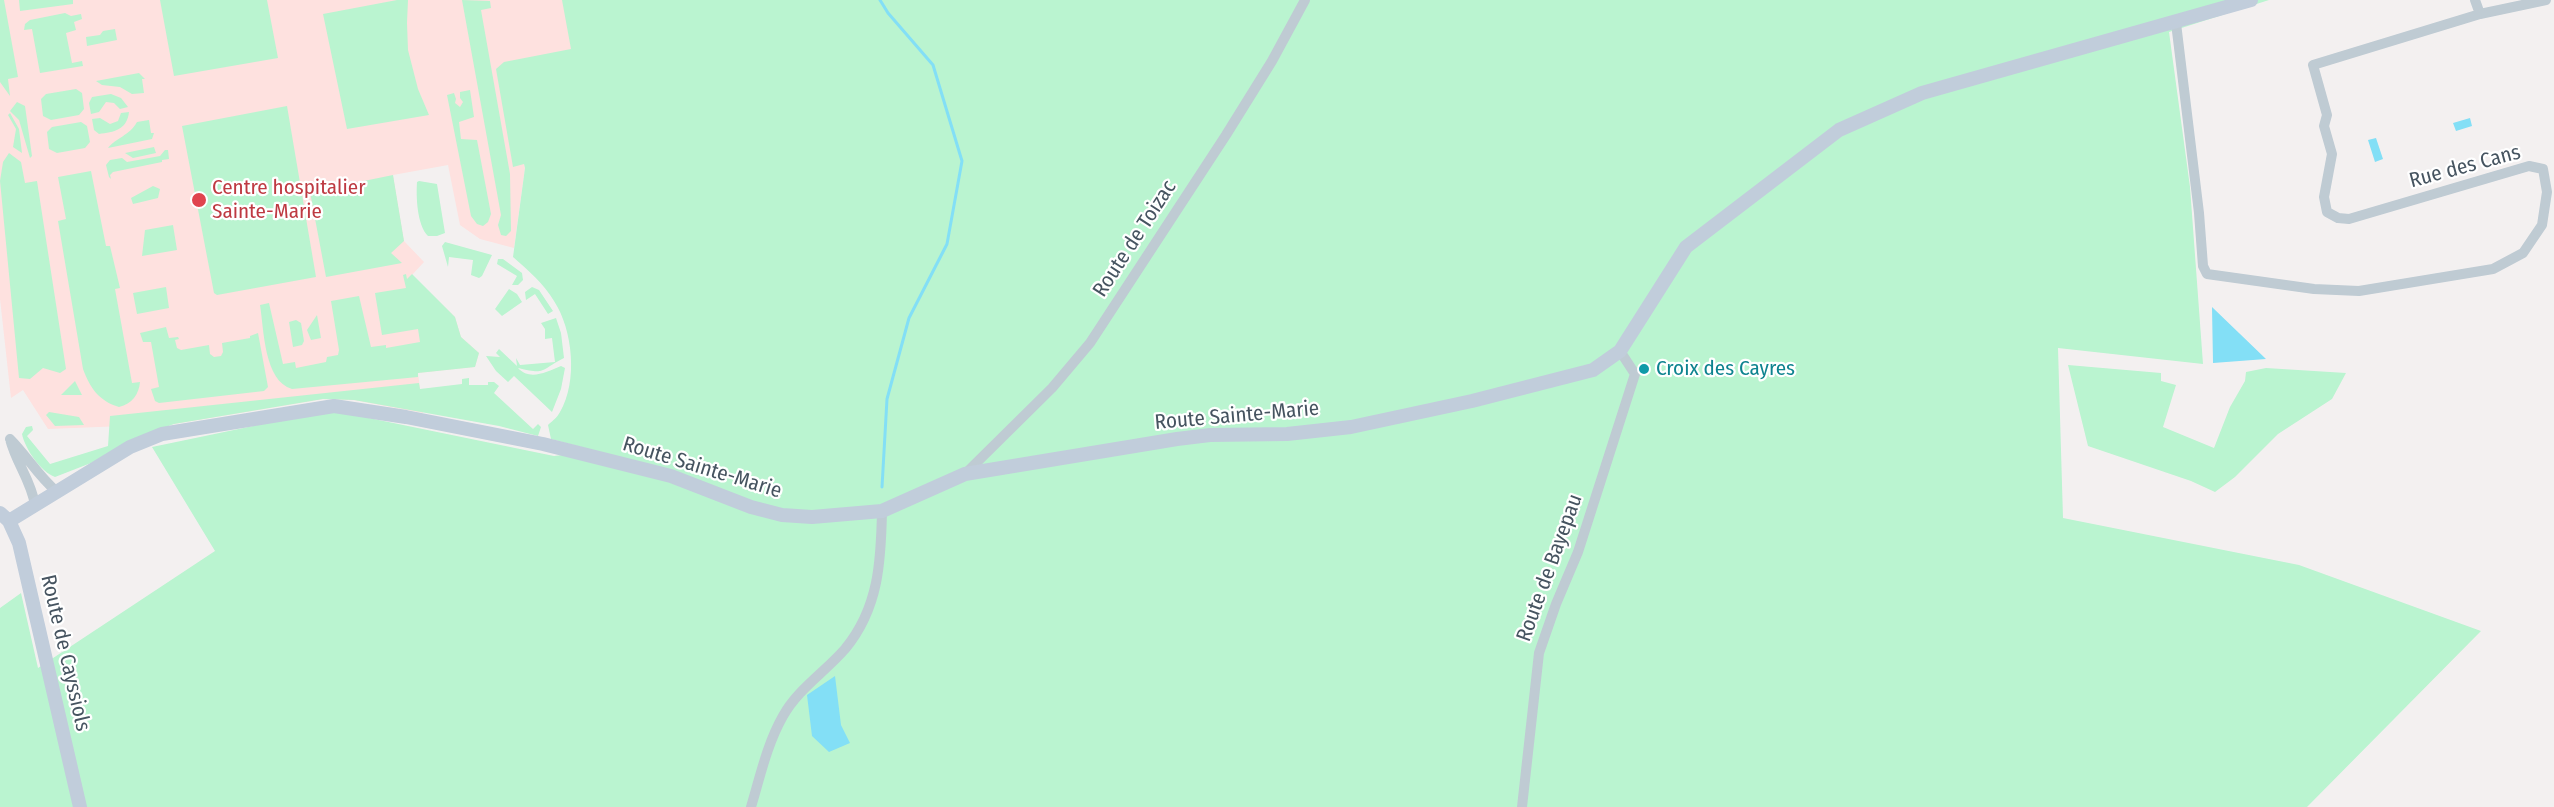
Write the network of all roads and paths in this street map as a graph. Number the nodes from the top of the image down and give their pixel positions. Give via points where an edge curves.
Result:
1 (1305, 0) edge
2 (2251, 0) edge
3 (2475, 0) edge
4 (2546, 0) edge
5 (2480, 14) junction
6 (2176, 23) junction
7 (1620, 351) junction
8 (965, 474) junction
9 (57, 492) junction
10 (35, 505) junction
11 (882, 511) junction
12 (4, 517) edge
13 (80, 807) edge
14 (752, 807) edge
15 (1522, 807) edge

1 - 8 street, Route de Toizac via 1272,61 1090,343 1052,388
2 - 6 street
3 - 5 street
4 - 5 street
5 - 6 street, Rue des Cans via 2313,65 2327,115 2324,126 2332,154 2324,197 2327,212 2349,219 2529,166 2543,169 2547,192 2542,225 2523,253 2493,269 2359,291 2314,289 2207,274
6 - 7 street via 1922,93 1839,130 1686,247
7 - 8 street, Route Sainte-Marie via 1593,370 1351,427 1177,439
7 - 15 street, Route de Bayepau via 1635,374 1578,552 1539,653
8 - 11 street, Route Sainte-Marie
9 - 10 street, Route Sainte-Marie
9 - 10 street via 39,477 10,439 14,456 32,487
9 - 11 street, Route Sainte-Marie via 130,447 162,434 334,406 406,417 671,476 782,515 812,517
10 - 12 street, Route Sainte-Marie
11 - 14 street via 881,557 867,616 845,648 783,715
12 - 13 street, Route de Cayssiols via 19,543

